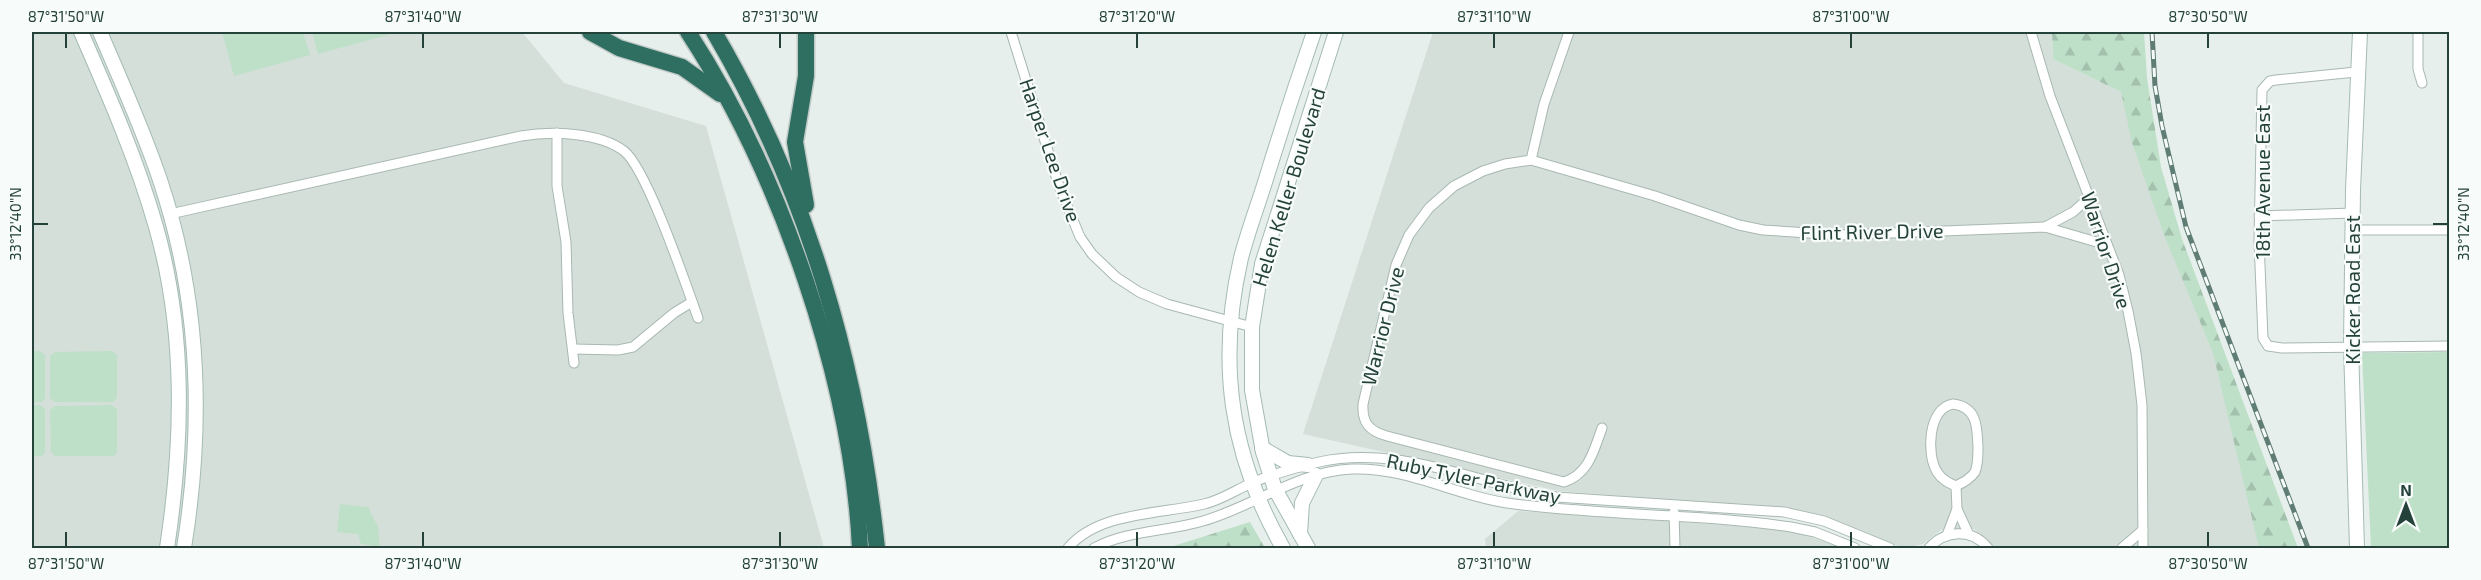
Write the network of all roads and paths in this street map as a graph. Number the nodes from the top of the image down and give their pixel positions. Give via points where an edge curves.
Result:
1 (81, 32) edge
2 (100, 32) edge
3 (590, 32) edge
4 (688, 32) edge
5 (714, 32) edge
6 (806, 32) edge
7 (1011, 32) edge
8 (1314, 32) edge
9 (1336, 32) edge
10 (1569, 32) edge
11 (2031, 32) edge
12 (2360, 32) edge
13 (2418, 32) edge
14 (2356, 72) junction
15 (2422, 83) dead end
16 (727, 99) junction
17 (557, 133) junction
18 (1530, 160) junction
19 (2090, 197) junction
20 (2353, 213) junction
21 (170, 214) junction
22 (2259, 216) junction
23 (2045, 227) junction
24 (2353, 230) junction
25 (2450, 230) edge
26 (811, 237) junction
27 (2107, 245) junction
28 (692, 302) junction
29 (698, 318) dead end
30 (1230, 322) junction
31 (1252, 327) junction
32 (2351, 346) junction
33 (2450, 346) edge
34 (573, 349) junction
35 (574, 363) dead end
36 (1602, 428) dead end
37 (1262, 448) junction
38 (1312, 470) junction
39 (1252, 483) junction
40 (1273, 483) junction
41 (1956, 486) junction
42 (1258, 500) junction
43 (1674, 504) junction
44 (1197, 506) junction
45 (1957, 509) junction
46 (1674, 517) junction
47 (1119, 521) junction
48 (1202, 522) junction
49 (2143, 530) junction
50 (1947, 535) junction
51 (1969, 535) junction
52 (1122, 536) junction
53 (1300, 536) junction
54 (166, 549) edge
55 (184, 549) edge
56 (860, 549) edge
57 (877, 549) edge
58 (1068, 549) edge
59 (1094, 549) edge
60 (1283, 549) edge
61 (1308, 549) edge
62 (1675, 549) edge
63 (1855, 549) edge
64 (1890, 549) edge
65 (1929, 549) edge
66 (1988, 549) edge
67 (2122, 549) edge
68 (2143, 549) edge
69 (2357, 549) edge

1 - 54 street via 146,194 173,309 179,436
2 - 21 street via 148,146
3 - 16 highway via 619,48 682,67
4 - 16 highway
5 - 26 highway via 765,129
6 - 26 highway via 806,76 795,142
7 - 30 street, Harper Lee Drive via 1059,186 1080,237 1092,254 1139,292
8 - 30 street, Helen Keller Boulevard via 1242,255
9 - 31 street, Helen Keller Boulevard via 1262,264
10 - 18 street
11 - 19 street, Warrior Drive via 2050,96
12 - 14 street, Kicker Road East
13 - 15 street
14 - 20 street, Kicker Road East
14 - 22 street, 18th Avenue East via 2270,81 2262,90
16 - 56 highway via 776,206 820,328 850,458
17 - 21 street via 521,136
17 - 28 street via 591,138 628,155 666,233
17 - 34 street via 557,186 566,242
18 - 23 street, Flint River Drive via 1739,225 1785,233 1840,235
18 - 36 street, Warrior Drive via 1473,175 1454,186 1421,216 1396,265 1362,416 1367,426 1387,436 1564,482 1584,470
19 - 23 street, Flint River Drive via 2073,212
19 - 27 street, Warrior Drive
20 - 22 street
20 - 24 street, Kicker Road East
21 - 55 street via 191,313 197,398 193,484
22 - 32 street, 18th Avenue East via 2263,338 2272,348
23 - 27 street, Flint River Drive
24 - 25 street
24 - 32 street, Kicker Road East
26 - 57 highway via 834,315 863,444
27 - 49 street, Warrior Drive via 2119,275 2136,353 2142,405
28 - 29 street
28 - 34 street via 633,347
30 - 31 street, Harper Lee Drive
30 - 39 street, Helen Keller Boulevard via 1228,367 1234,422
31 - 37 street, Helen Keller Boulevard via 1252,390
32 - 33 street
32 - 69 street, Kicker Road East
34 - 35 street
37 - 38 street via 1288,464
37 - 40 street, Helen Keller Boulevard
38 - 40 street, Ruby Tyler Parkway
38 - 43 street, Ruby Tyler Parkway via 1334,460 1387,458 1556,497
38 - 46 street, Ruby Tyler Parkway via 1372,469 1413,476 1505,503
38 - 53 street via 1302,503
39 - 40 street, Ruby Tyler Parkway
39 - 42 street, Helen Keller Boulevard
39 - 44 street, Ruby Tyler Parkway
40 - 42 street, Ruby Tyler Parkway
40 - 53 street, Helen Keller Boulevard
41 - 41 street via 1966,481 1977,467 1977,428 1972,412 1953,404 1941,408 1934,420 1933,458 1938,474
41 - 45 street
42 - 48 street, Ruby Tyler Parkway
42 - 60 street, Helen Keller Boulevard
43 - 46 street
43 - 64 street, Ruby Tyler Parkway via 1784,512 1824,521
44 - 47 street, Ruby Tyler Parkway
44 - 48 street
45 - 50 street
45 - 51 street
46 - 62 street
46 - 63 street, Ruby Tyler Parkway via 1791,527 1815,532
47 - 52 street
47 - 58 street, Ruby Tyler Parkway via 1097,526
48 - 52 street, Ruby Tyler Parkway
49 - 67 street
49 - 68 street, Warrior Drive
50 - 51 street
50 - 65 street
51 - 66 street
52 - 59 street, Ruby Tyler Parkway
53 - 61 street, Helen Keller Boulevard

